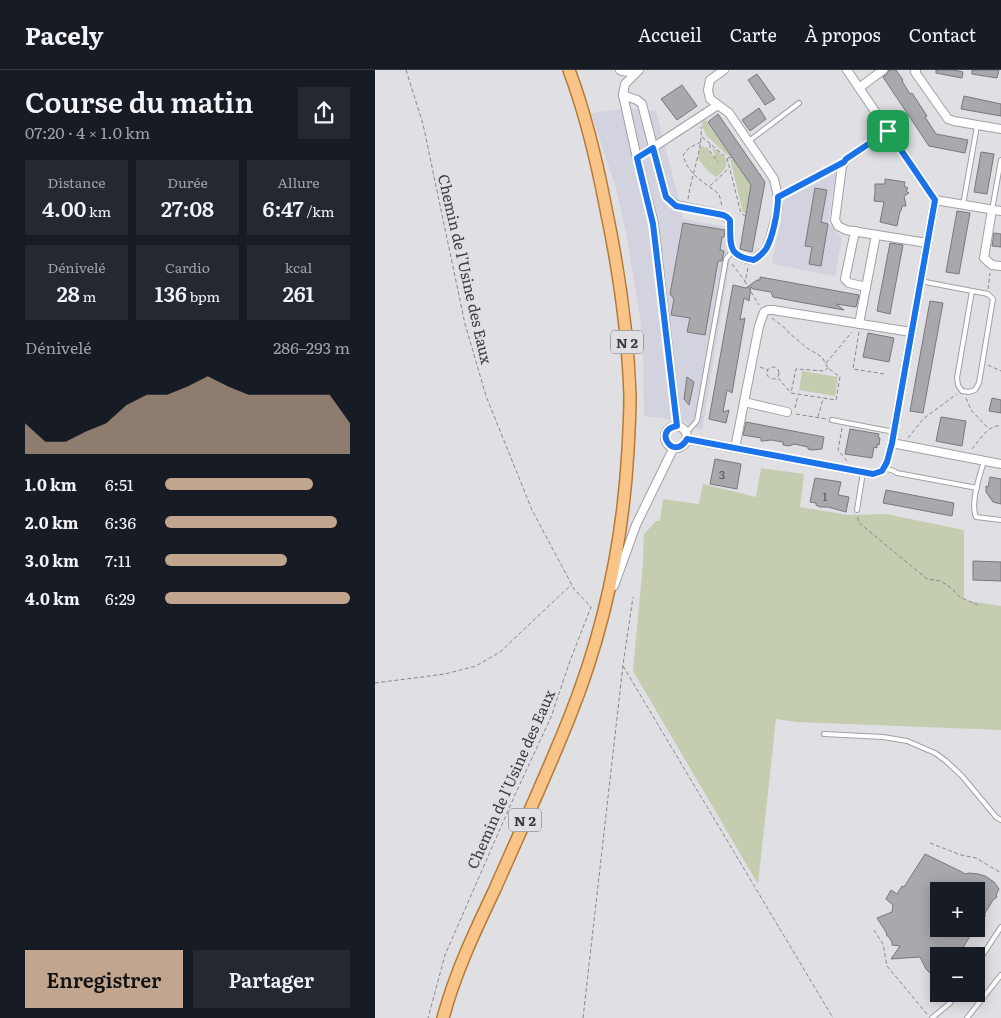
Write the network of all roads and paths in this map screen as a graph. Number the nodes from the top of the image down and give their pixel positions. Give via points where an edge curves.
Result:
1 (406, 70) edge
2 (569, 70) edge
3 (620, 70) edge
4 (724, 70) edge
5 (847, 70) edge
6 (883, 70) edge
7 (916, 70) edge
8 (637, 71) edge
9 (859, 88) junction
10 (623, 95) junction
11 (799, 103) dead end
12 (718, 105) junction
13 (700, 116) junction
14 (977, 125) junction
15 (1001, 129) edge
16 (888, 131) junction
17 (702, 137) junction
18 (749, 141) junction
19 (701, 142) junction
20 (710, 143) junction
21 (653, 148) junction
22 (732, 157) dead end
23 (637, 158) junction
24 (727, 158) junction
25 (1001, 160) edge
26 (718, 162) dead end
27 (844, 162) junction
28 (730, 168) junction
29 (1000, 168) edge
30 (693, 174) junction
31 (709, 186) junction
32 (778, 197) junction
33 (935, 200) junction
34 (963, 205) junction
35 (688, 208) junction
36 (992, 210) junction
37 (1001, 211) edge
38 (723, 215) junction
39 (746, 217) dead end
40 (855, 231) junction
41 (877, 235) junction
42 (927, 243) junction
43 (733, 250) junction
44 (725, 259) junction
45 (749, 260) junction
46 (991, 264) junction
47 (1001, 266) edge
48 (745, 282) junction
49 (920, 282) junction
50 (866, 287) junction
51 (972, 291) junction
52 (988, 294) junction
53 (764, 312) junction
54 (859, 324) junction
55 (911, 332) junction
56 (983, 362) junction
57 (825, 363) junction
58 (828, 368) junction
59 (1001, 371) edge
60 (884, 374) dead end
61 (777, 377) junction
62 (962, 391) junction
63 (791, 393) junction
64 (799, 394) junction
65 (823, 398) junction
66 (744, 402) junction
67 (787, 412) dead end
68 (818, 418) junction
69 (832, 420) joint
70 (843, 422) junction
71 (677, 426) junction
72 (1001, 426) edge
73 (989, 429) junction
74 (894, 432) junction
75 (686, 436) junction
76 (892, 443) junction
77 (905, 445) junction
78 (674, 447) junction
79 (735, 448) junction
80 (965, 457) junction
81 (984, 461) junction
82 (1001, 464) edge
83 (884, 468) junction
84 (855, 471) junction
85 (863, 472) junction
86 (977, 488) junction
87 (857, 510) joint
88 (1001, 520) edge
89 (572, 585) junction
90 (633, 597) dead end
91 (978, 605) dead end
92 (602, 619) junction
93 (623, 665) junction
94 (375, 683) edge
95 (824, 734) dead end
96 (1001, 820) edge
97 (930, 843) dead end
98 (1001, 873) edge
99 (1001, 927) edge
100 (874, 930) dead end
101 (985, 951) edge
102 (1001, 975) edge
103 (951, 1002) edge
104 (428, 1018) edge
105 (443, 1018) edge
106 (583, 1018) edge
107 (833, 1018) edge
108 (932, 1018) edge
109 (967, 1018) edge

1 - 89 path, Chemin de l'Usine des Eaux via 423,124 465,324 486,396 532,510
2 - 92 main road, N 2 via 603,191 627,345 630,398 626,482 611,586
3 - 8 street
4 - 12 street via 710,80 708,90 710,99
5 - 9 street
6 - 9 street
7 - 14 street via 948,118
8 - 10 street via 625,84
9 - 16 street
10 - 21 street via 642,104
10 - 23 street
11 - 18 lane
12 - 13 street
12 - 18 street via 729,113
13 - 17 path
13 - 21 street
14 - 15 street
14 - 34 lane
16 - 27 street
16 - 33 street
17 - 19 path
17 - 20 path
18 - 32 street via 775,179
19 - 30 path
19 - 30 path via 683,155
20 - 24 path
20 - 26 path via 710,151
21 - 23 street
21 - 35 street via 666,197 676,206
22 - 24 path
23 - 71 street via 653,224
24 - 28 path
25 - 29 lane
27 - 32 path
27 - 40 street via 835,220 838,226
28 - 31 path
28 - 39 path via 741,213
29 - 36 lane
30 - 31 path
30 - 35 path
31 - 38 path via 719,194
32 - 45 street via 766,249 754,260
33 - 34 street
33 - 42 street
34 - 36 street
35 - 38 street
36 - 37 street
36 - 46 street via 984,258
38 - 43 street via 730,220
40 - 41 street
40 - 50 street via 845,279
41 - 42 street
41 - 50 street
42 - 49 street
43 - 44 lane
43 - 45 street
44 - 48 path
44 - 75 lane via 697,421
45 - 48 path
46 - 47 street
46 - 52 path
48 - 53 path
49 - 51 lane
49 - 55 street
50 - 54 street
51 - 52 lane
51 - 62 lane via 957,378
52 - 56 lane via 993,299
53 - 54 street via 773,310
53 - 57 path via 822,357
53 - 66 street
54 - 55 street
54 - 57 path
54 - 60 path via 853,369
55 - 74 street
56 - 59 path
56 - 62 lane via 975,390
57 - 58 path
58 - 63 path via 824,371 796,369
58 - 65 path via 839,377 836,400
61 - 61 path via 778,370 769,368 769,377
61 - 63 path
62 - 73 path via 971,410
62 - 77 path via 923,419
63 - 64 path
64 - 65 path
64 - 68 path via 794,413
65 - 68 path
66 - 67 street
66 - 79 street
68 - 69 path
69 - 70 lane
70 - 74 lane
70 - 84 path via 838,450
71 - 75 street via 683,428
71 - 78 street via 667,430 665,437
72 - 73 path
73 - 80 path
74 - 76 street
75 - 78 street via 683,445
75 - 79 street
76 - 77 street
76 - 83 street
77 - 80 street
78 - 92 street via 636,525
79 - 84 street
80 - 81 street
81 - 82 street
81 - 86 lane
83 - 85 street via 873,474
83 - 86 lane
84 - 85 street
85 - 87 lane
86 - 88 lane via 973,511 976,517
87 - 91 path via 858,522 927,579 941,581 960,598
89 - 94 path via 500,652 476,666 445,674
89 - 104 path, Chemin de l'Usine des Eaux via 591,607 551,718 445,955
90 - 93 path
92 - 105 main road, N 2 via 569,718 467,950
93 - 106 path
93 - 107 path
95 - 96 lane via 907,741 935,753 962,776
97 - 98 path via 976,858
99 - 101 lane
100 - 108 path via 883,944 887,966
102 - 109 lane
103 - 108 lane

